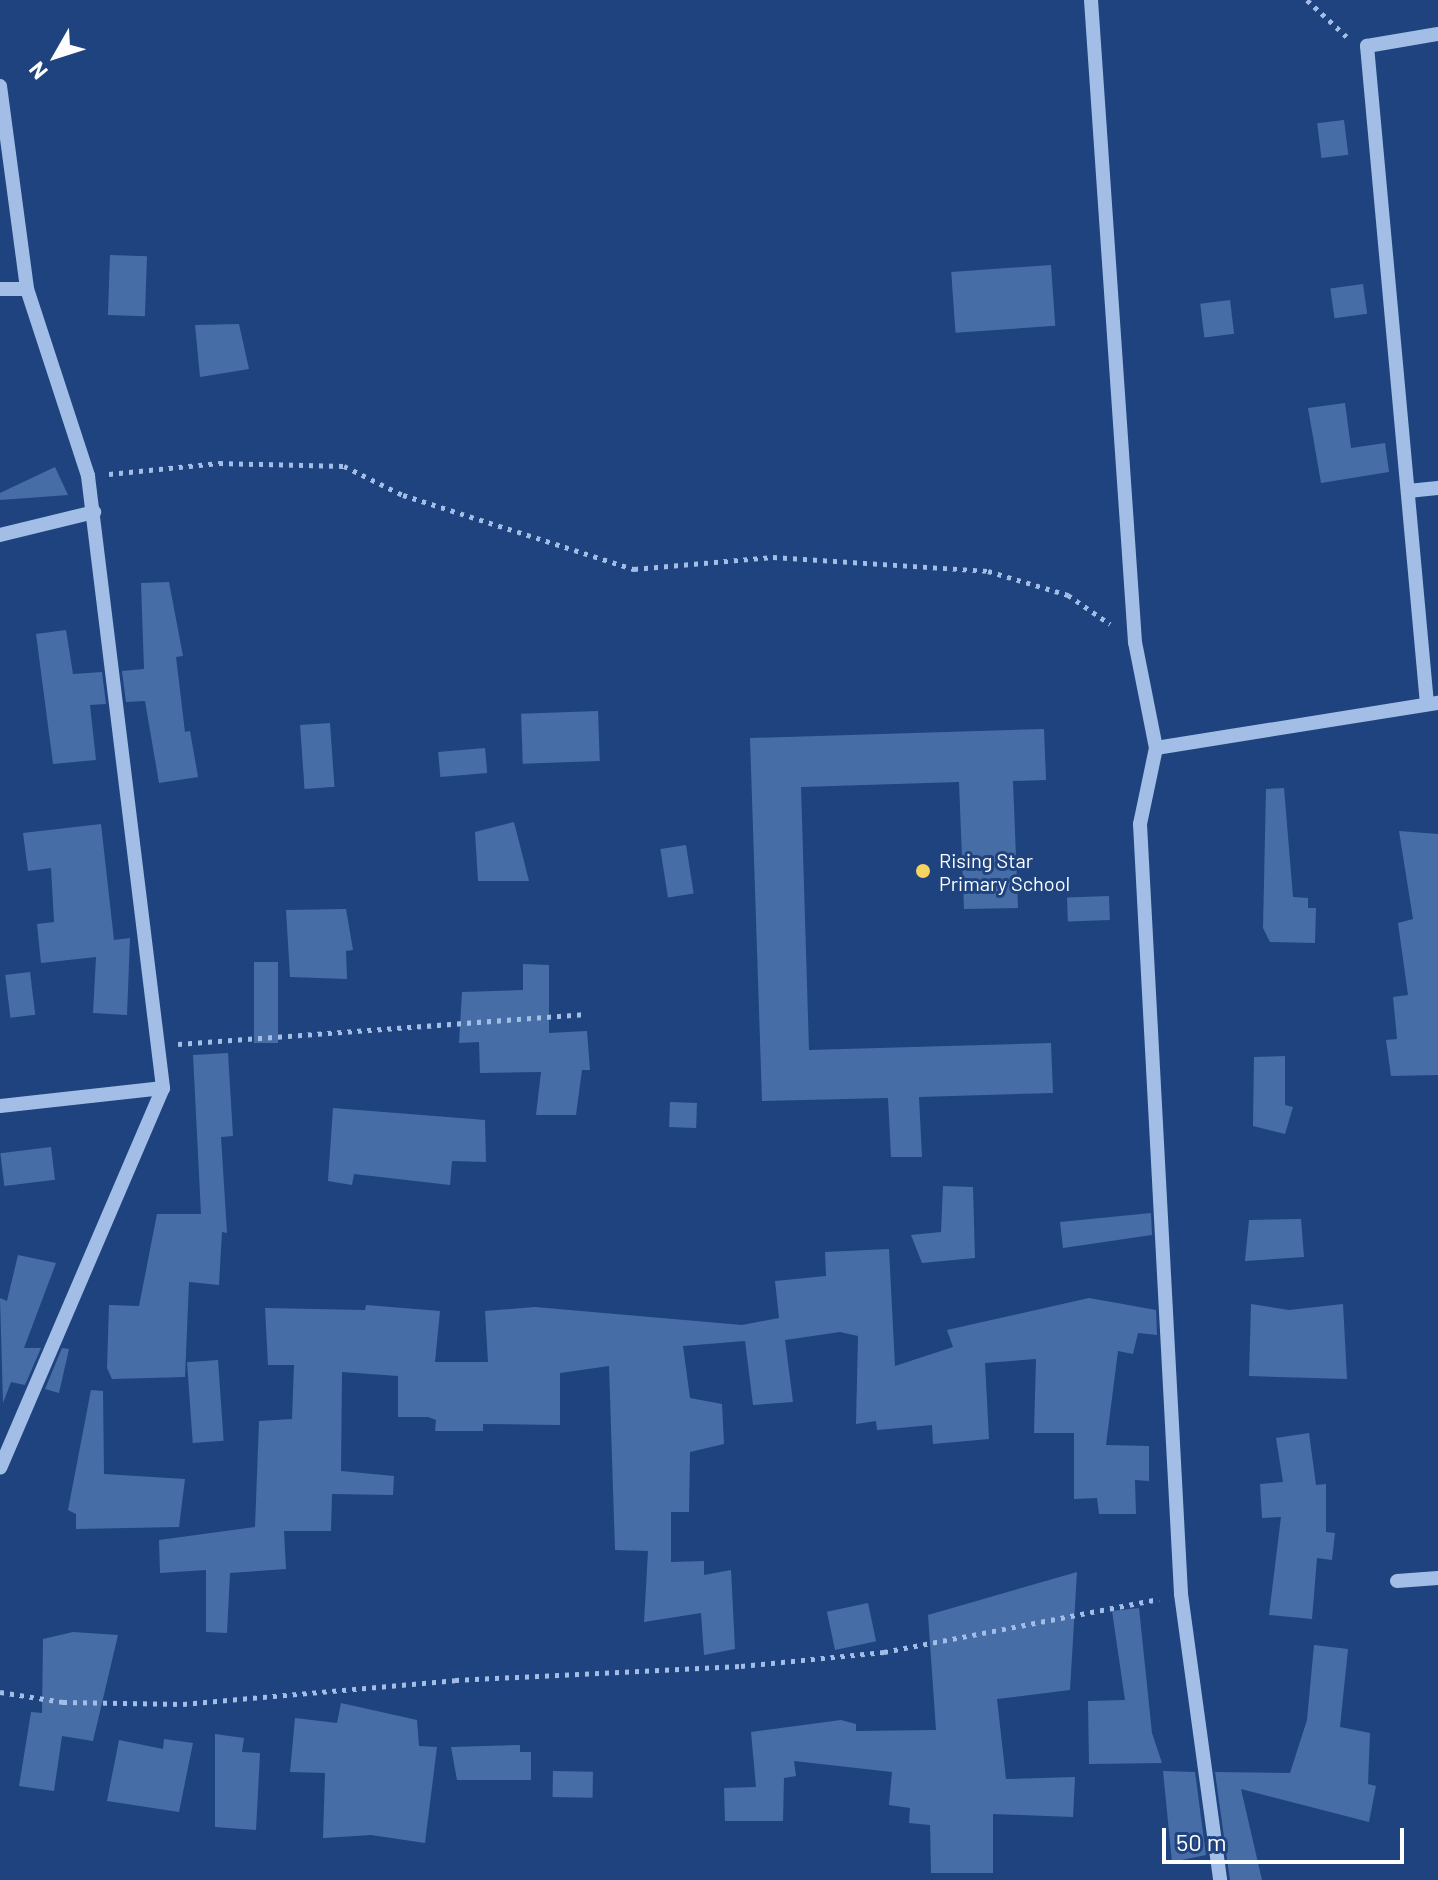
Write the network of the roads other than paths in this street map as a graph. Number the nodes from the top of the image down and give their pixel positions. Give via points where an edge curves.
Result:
1 (1091, 0) edge
2 (1438, 34) edge
3 (0, 86) edge
4 (0, 289) edge
5 (27, 289) junction
6 (1438, 488) edge
7 (1408, 491) junction
8 (94, 512) junction
9 (0, 535) edge
10 (1432, 703) edge
11 (1156, 748) junction
12 (163, 1088) junction
13 (0, 1106) edge
14 (0, 1468) edge
15 (1438, 1578) edge
16 (1397, 1581) dead end
17 (1220, 1880) edge

1 - 11 street via 1135,642
2 - 7 street via 1367,46
3 - 5 street
4 - 5 street
5 - 8 street via 88,476
6 - 7 street
7 - 10 street
8 - 9 street
8 - 12 street
10 - 11 street
11 - 17 street via 1140,824 1181,1594
12 - 13 street
12 - 14 street
15 - 16 street

